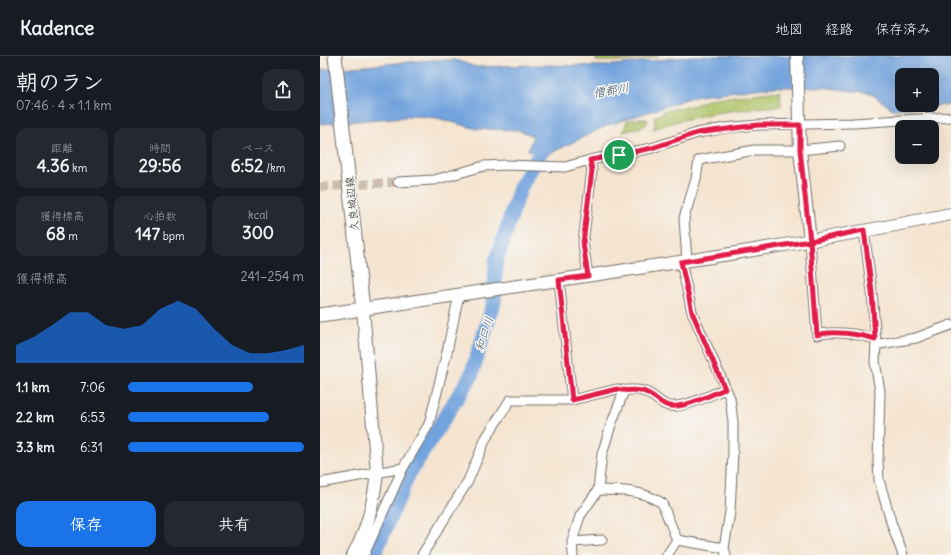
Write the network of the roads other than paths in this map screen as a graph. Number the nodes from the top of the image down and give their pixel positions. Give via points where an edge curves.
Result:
1 (335, 56) edge
2 (797, 56) edge
3 (951, 117) edge
4 (800, 123) junction
5 (840, 146) dead end
6 (800, 150) junction
7 (590, 160) junction
8 (398, 182) tunnel mouth
9 (951, 214) edge
10 (864, 230) junction
11 (810, 241) junction
12 (684, 262) junction
13 (588, 276) junction
14 (559, 280) junction
15 (459, 294) junction
16 (363, 309) junction
17 (320, 315) edge
18 (951, 325) edge
19 (875, 341) junction
20 (725, 389) junction
21 (624, 391) junction
22 (572, 400) junction
23 (403, 468) junction
24 (377, 472) junction
25 (320, 483) edge
26 (598, 490) junction
27 (602, 540) dead end
28 (677, 540) junction
29 (572, 542) junction
30 (725, 551) edge
31 (353, 555) edge
32 (364, 555) edge
33 (422, 555) edge
34 (573, 555) edge
35 (667, 555) edge
36 (903, 555) edge

1 - 16 main road, 久良城辺線
2 - 4 street
3 - 4 street
4 - 6 street
4 - 7 street via 725,128 697,133 652,148
5 - 6 street
6 - 11 street
6 - 12 street via 755,150 699,160 684,218
7 - 8 street via 565,166 484,166 434,180
7 - 13 street via 592,170 583,243
9 - 10 street
10 - 11 street
10 - 19 street
11 - 12 street
11 - 19 street via 817,335 827,332 867,336
12 - 13 street
12 - 20 street via 692,312
13 - 14 street
14 - 15 street
14 - 22 street
15 - 16 street
15 - 23 street via 429,424
16 - 17 main road
16 - 24 street
18 - 19 street via 916,338 880,344
19 - 36 street via 875,362 880,391 879,480
20 - 21 street via 696,401 673,406 666,405 650,393 640,390
20 - 30 street via 730,398 733,452
21 - 22 street via 607,390
21 - 26 street via 602,454
22 - 33 street via 510,400 486,438 468,481
23 - 24 street
23 - 32 street
24 - 25 street
24 - 31 street via 374,496 365,528
26 - 28 street via 626,490 662,503
26 - 29 street via 580,516
27 - 29 street
28 - 30 street
28 - 35 street
29 - 34 street

